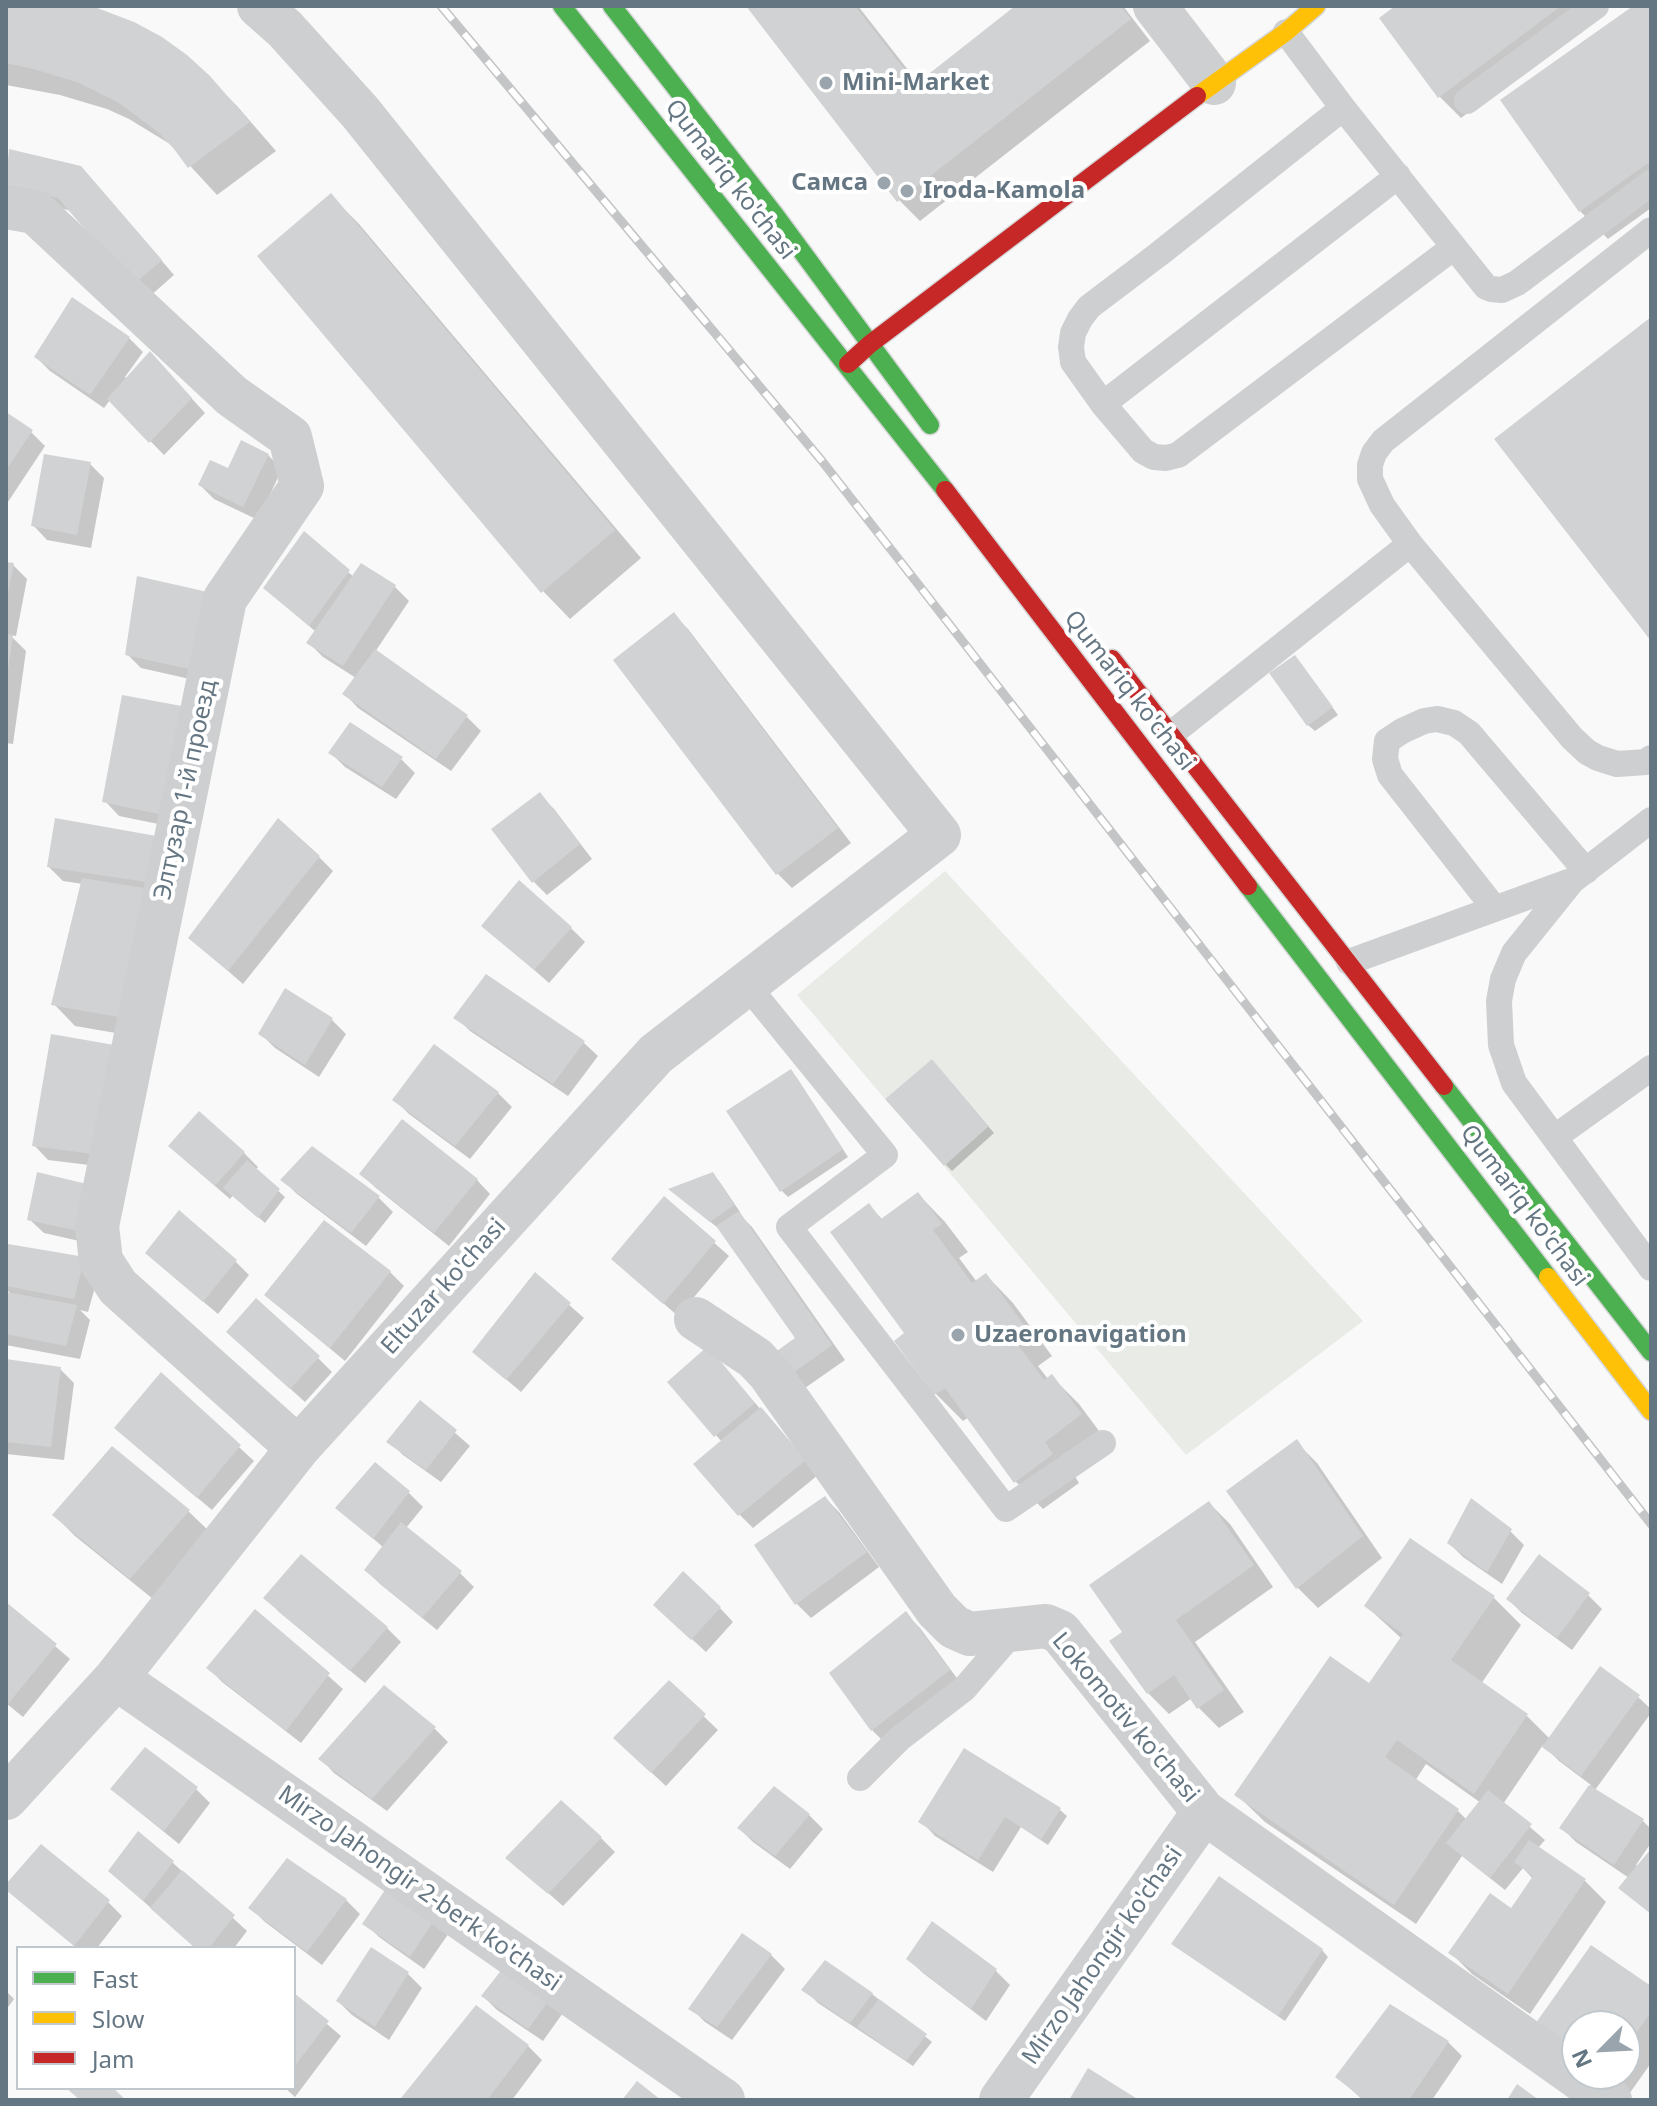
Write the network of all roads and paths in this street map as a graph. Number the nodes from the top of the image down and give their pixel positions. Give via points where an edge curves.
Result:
1 (259, 6) edge
2 (562, 6) edge
3 (612, 6) edge
4 (1155, 6) edge
5 (1316, 6) edge
6 (1596, 6) edge
7 (1286, 32) junction
8 (1214, 83) junction
9 (1467, 101) dead end
10 (1343, 108) junction
11 (1398, 176) junction
12 (1651, 183) edge
13 (6, 207) edge
14 (1651, 230) edge
15 (1454, 247) junction
16 (870, 344) junction
17 (846, 365) junction
18 (1103, 404) junction
19 (940, 438) dead end
20 (1410, 544) junction
21 (1104, 648) dead end
22 (1171, 734) junction
23 (1651, 758) edge
24 (1651, 820) edge
25 (1579, 876) junction
26 (1495, 909) junction
27 (1349, 962) junction
28 (746, 984) junction
29 (1651, 1068) edge
30 (1555, 1137) junction
31 (1651, 1268) edge
32 (696, 1319) dead end
33 (1651, 1352) edge
34 (1651, 1411) edge
35 (1103, 1443) dead end
36 (298, 1448) junction
37 (1015, 1630) junction
38 (116, 1678) junction
39 (860, 1778) dead end
40 (6, 1798) edge
41 (1204, 1812) junction
42 (723, 2100) edge
43 (1001, 2100) edge
44 (1610, 2100) edge

1 - 28 street, Eltuzar ko'chasi via 360,112 939,835
2 - 17 main road, Qumariq ko'chasi
3 - 16 main road, Qumariq ko'chasi
4 - 8 street
5 - 7 main road
6 - 9 lane
7 - 8 main road
7 - 10 lane
8 - 16 main road
10 - 11 lane
10 - 18 lane via 1089,307 1073,333 1073,362
11 - 15 lane
11 - 18 lane
12 - 15 lane via 1508,289 1486,287
13 - 36 street, Элтузар 1-й проезд via 35,212 232,396 290,437 302,486 225,599 97,1226 101,1261 118,1287
14 - 20 lane via 1383,441 1374,453 1370,479
15 - 18 lane via 1178,455 1154,457 1143,451
16 - 17 main road
16 - 19 main road, Qumariq ko'chasi
17 - 34 main road, Qumariq ko'chasi
20 - 22 lane
20 - 23 lane via 1587,752 1617,764
21 - 22 main road, Qumariq ko'chasi
22 - 27 main road, Qumariq ko'chasi
24 - 25 lane
25 - 26 lane
25 - 26 lane via 1469,733 1454,723 1424,721 1387,741 1390,775
25 - 30 lane via 1514,953 1499,1001 1501,1045 1514,1083
26 - 27 lane
27 - 33 main road, Qumariq ko'chasi
28 - 35 lane via 885,1155 789,1227 1006,1509
28 - 36 street, Eltuzar ko'chasi via 656,1054
29 - 30 lane
30 - 31 lane
32 - 37 street, Lokomotiv ko'chasi via 769,1373 954,1627 970,1634
36 - 38 street, Eltuzar ko'chasi
37 - 39 lane via 964,1689 899,1739
37 - 41 street, Lokomotiv ko'chasi via 1046,1626 1060,1632
38 - 40 street, Eltuzar ko'chasi
38 - 42 street, Mirzo Jahongir 2-berk ko'chasi
41 - 43 street, Mirzo Jahongir ko'chasi
41 - 44 street, Lokomotiv ko'chasi

